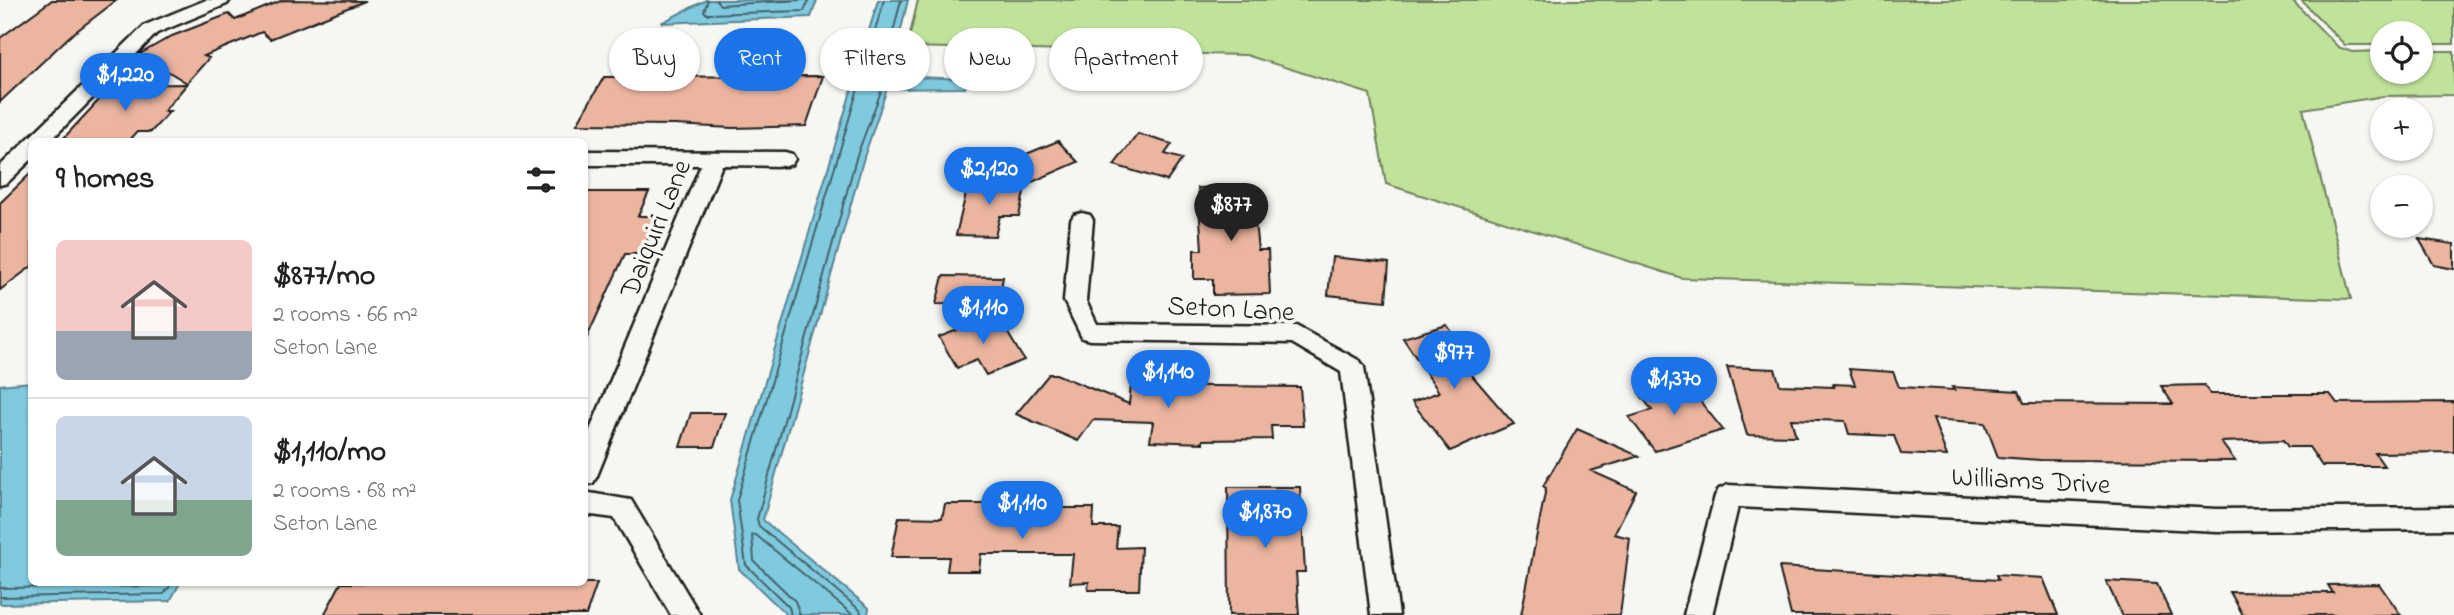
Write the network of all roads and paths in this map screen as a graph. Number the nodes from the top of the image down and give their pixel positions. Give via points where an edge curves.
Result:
1 (221, 0) edge
2 (41, 138) edge
3 (28, 152) edge
4 (588, 159) edge
5 (714, 159) junction
6 (785, 159) dead end
7 (0, 178) edge
8 (1082, 220) dead end
9 (588, 466) edge
10 (588, 504) edge
11 (2454, 519) edge
12 (686, 615) edge
13 (1385, 615) edge
14 (1698, 615) edge

1 - 2 street via 151,29
3 - 7 street
4 - 5 street
5 - 6 street
5 - 9 street, Daiquiri Lane
8 - 13 street, Seton Lane via 1075,300 1090,332 1296,335 1352,367
10 - 12 street via 622,508
11 - 14 street, Williams Drive via 2217,520 1728,496

